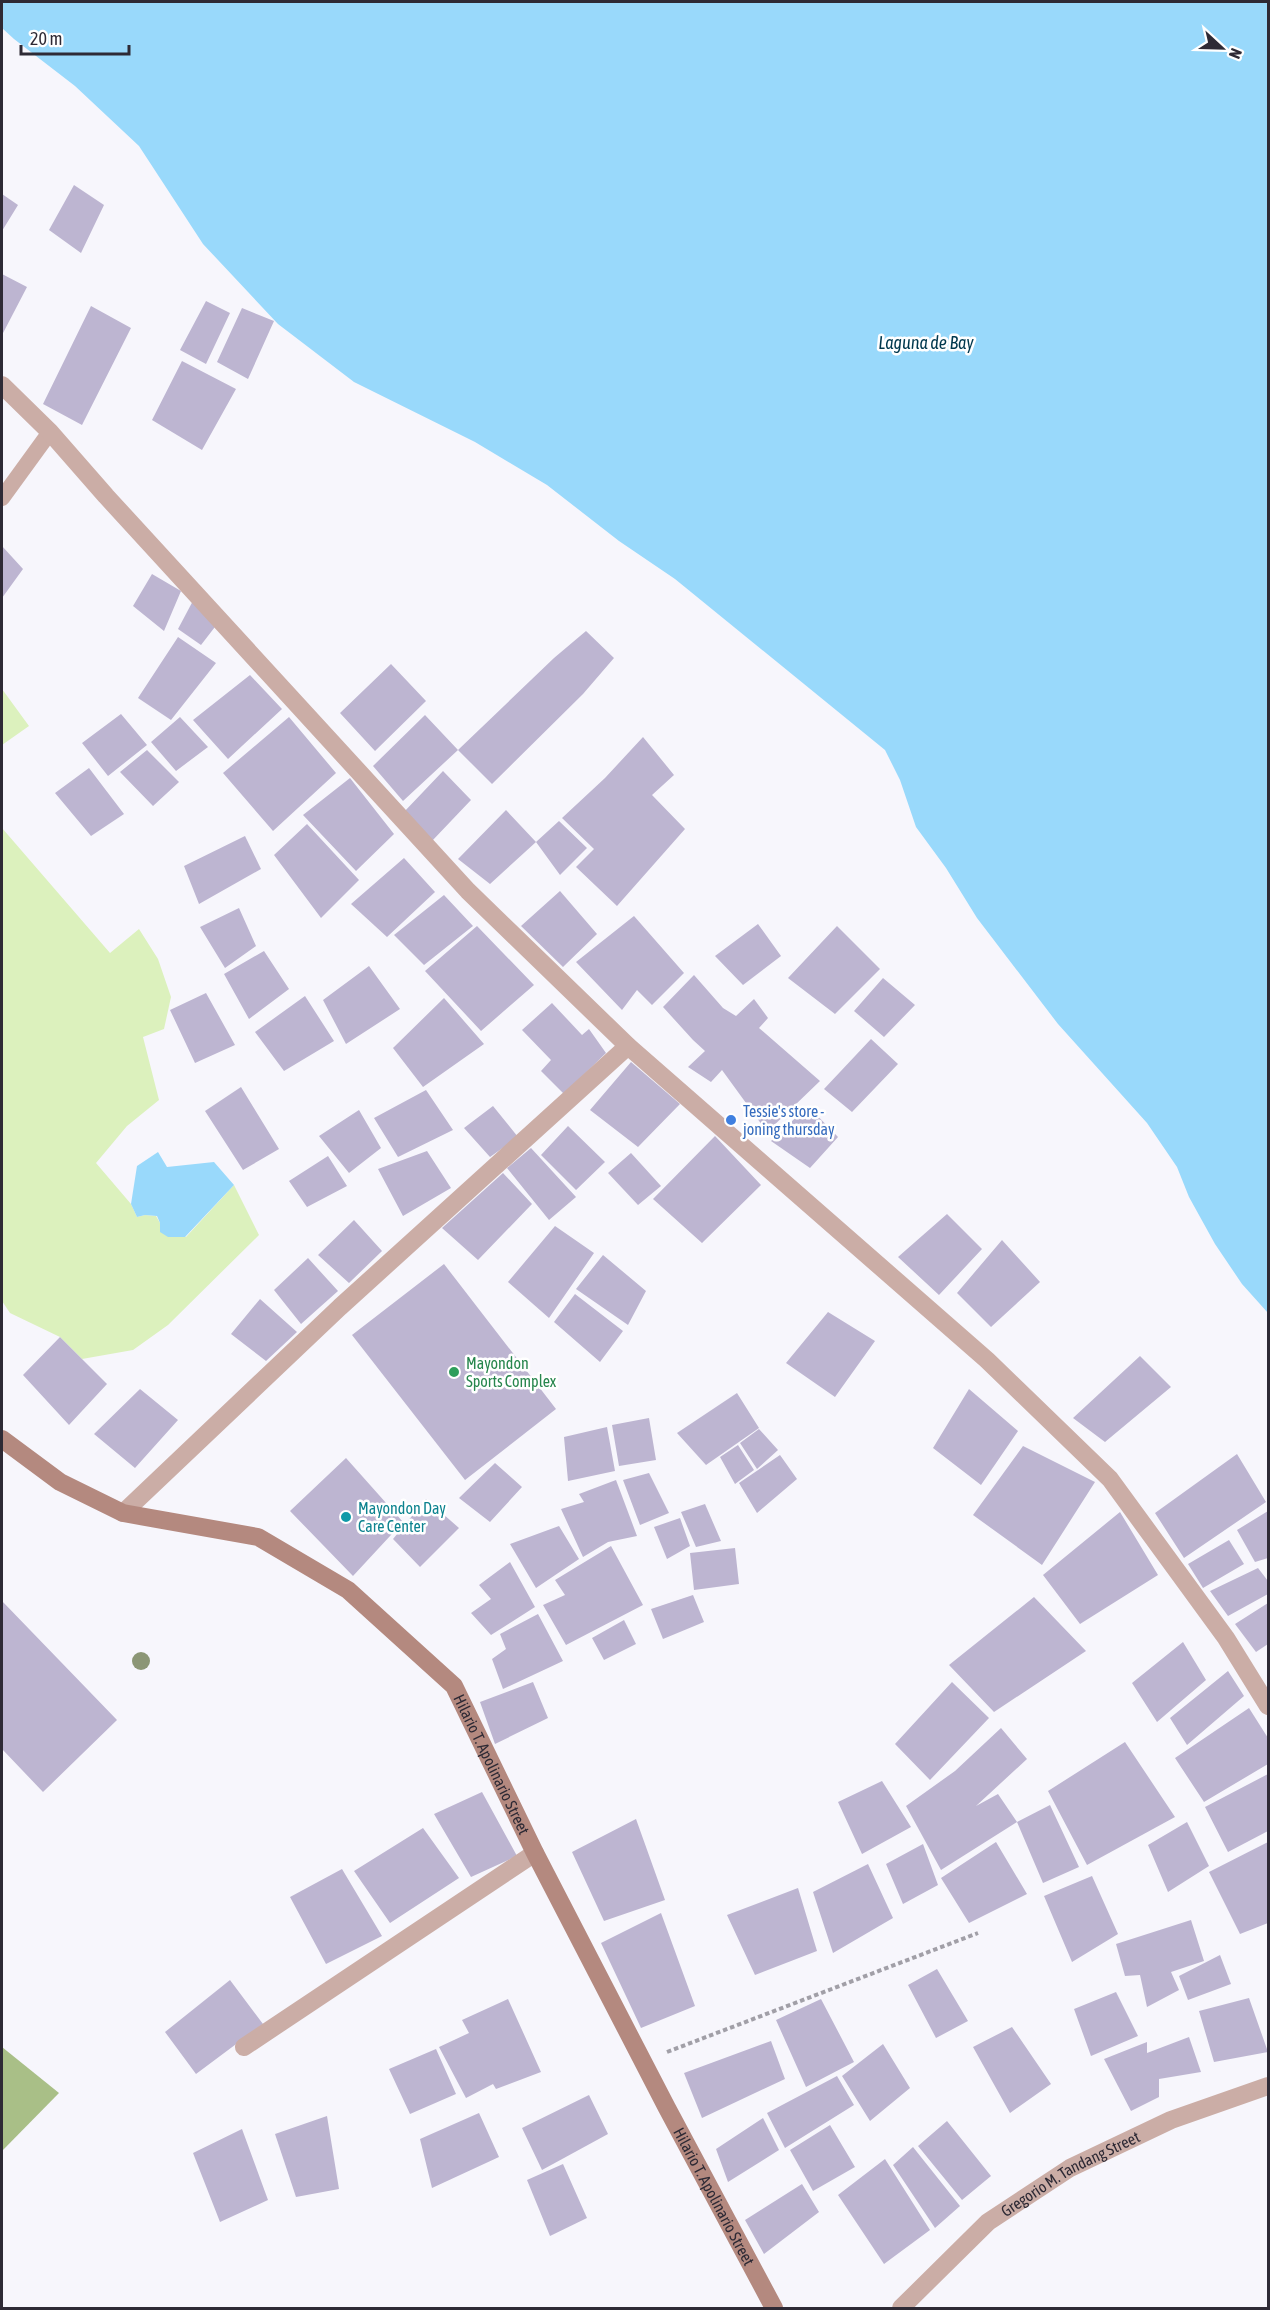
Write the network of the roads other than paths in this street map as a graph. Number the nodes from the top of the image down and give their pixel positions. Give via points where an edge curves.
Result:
1 (2, 385) edge
2 (50, 432) junction
3 (2, 498) edge
4 (628, 1046) junction
5 (2, 1439) edge
6 (123, 1513) junction
7 (1269, 1706) edge
8 (535, 1853) junction
9 (244, 2047) dead end
10 (1269, 2086) edge
11 (774, 2308) edge
12 (901, 2308) edge

1 - 2 street
2 - 3 lane
2 - 4 street via 468,891
4 - 6 street via 340,1307
4 - 7 street via 987,1360 1110,1479 1226,1638
5 - 6 street, Hilario T. Apolinario Street via 60,1482
6 - 8 street, Hilario T. Apolinario Street via 258,1536 348,1590 454,1686
8 - 9 street
8 - 11 street, Hilario T. Apolinario Street
10 - 12 street, Gregorio M. Tandang Street via 1171,2120 1070,2168 988,2222

